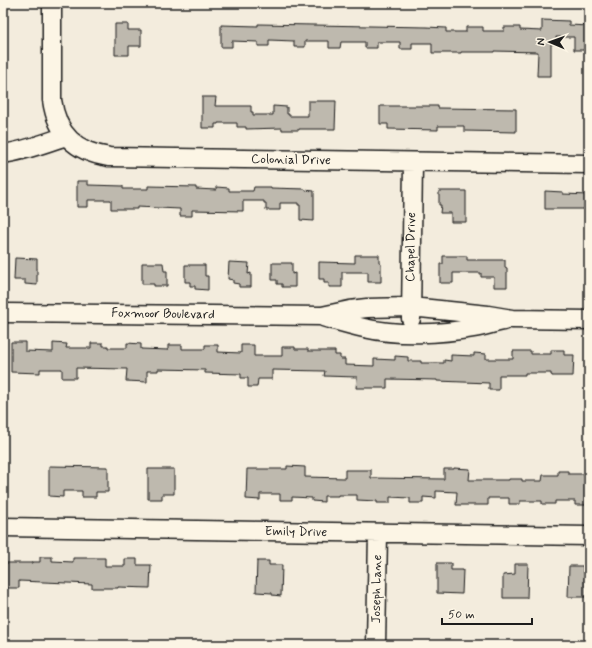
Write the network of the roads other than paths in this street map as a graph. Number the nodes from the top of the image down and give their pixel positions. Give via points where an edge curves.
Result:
1 (52, 3) edge
2 (66, 136) junction
3 (3, 154) edge
4 (413, 162) junction
5 (589, 164) edge
6 (411, 307) junction
7 (3, 313) edge
8 (322, 316) junction
9 (512, 319) junction
10 (589, 320) edge
11 (411, 333) junction
12 (3, 527) edge
13 (378, 533) junction
14 (589, 536) edge
15 (376, 645) edge

1 - 2 street via 53,110
2 - 3 street
2 - 4 street, Colonial Drive via 85,151 110,158
4 - 5 street, Colonial Drive
4 - 6 street, Chapel Drive
6 - 8 street, Foxmoor Boulevard via 367,308
6 - 9 street, Foxmoor Boulevard
6 - 11 street, Chapel Drive
7 - 8 street, Foxmoor Boulevard
8 - 11 street, Foxmoor Boulevard via 365,329
9 - 10 street, Foxmoor Boulevard
9 - 11 street, Foxmoor Boulevard via 475,328
12 - 13 street, Emily Drive
13 - 14 street, Emily Drive
13 - 15 street, Joseph Lane

